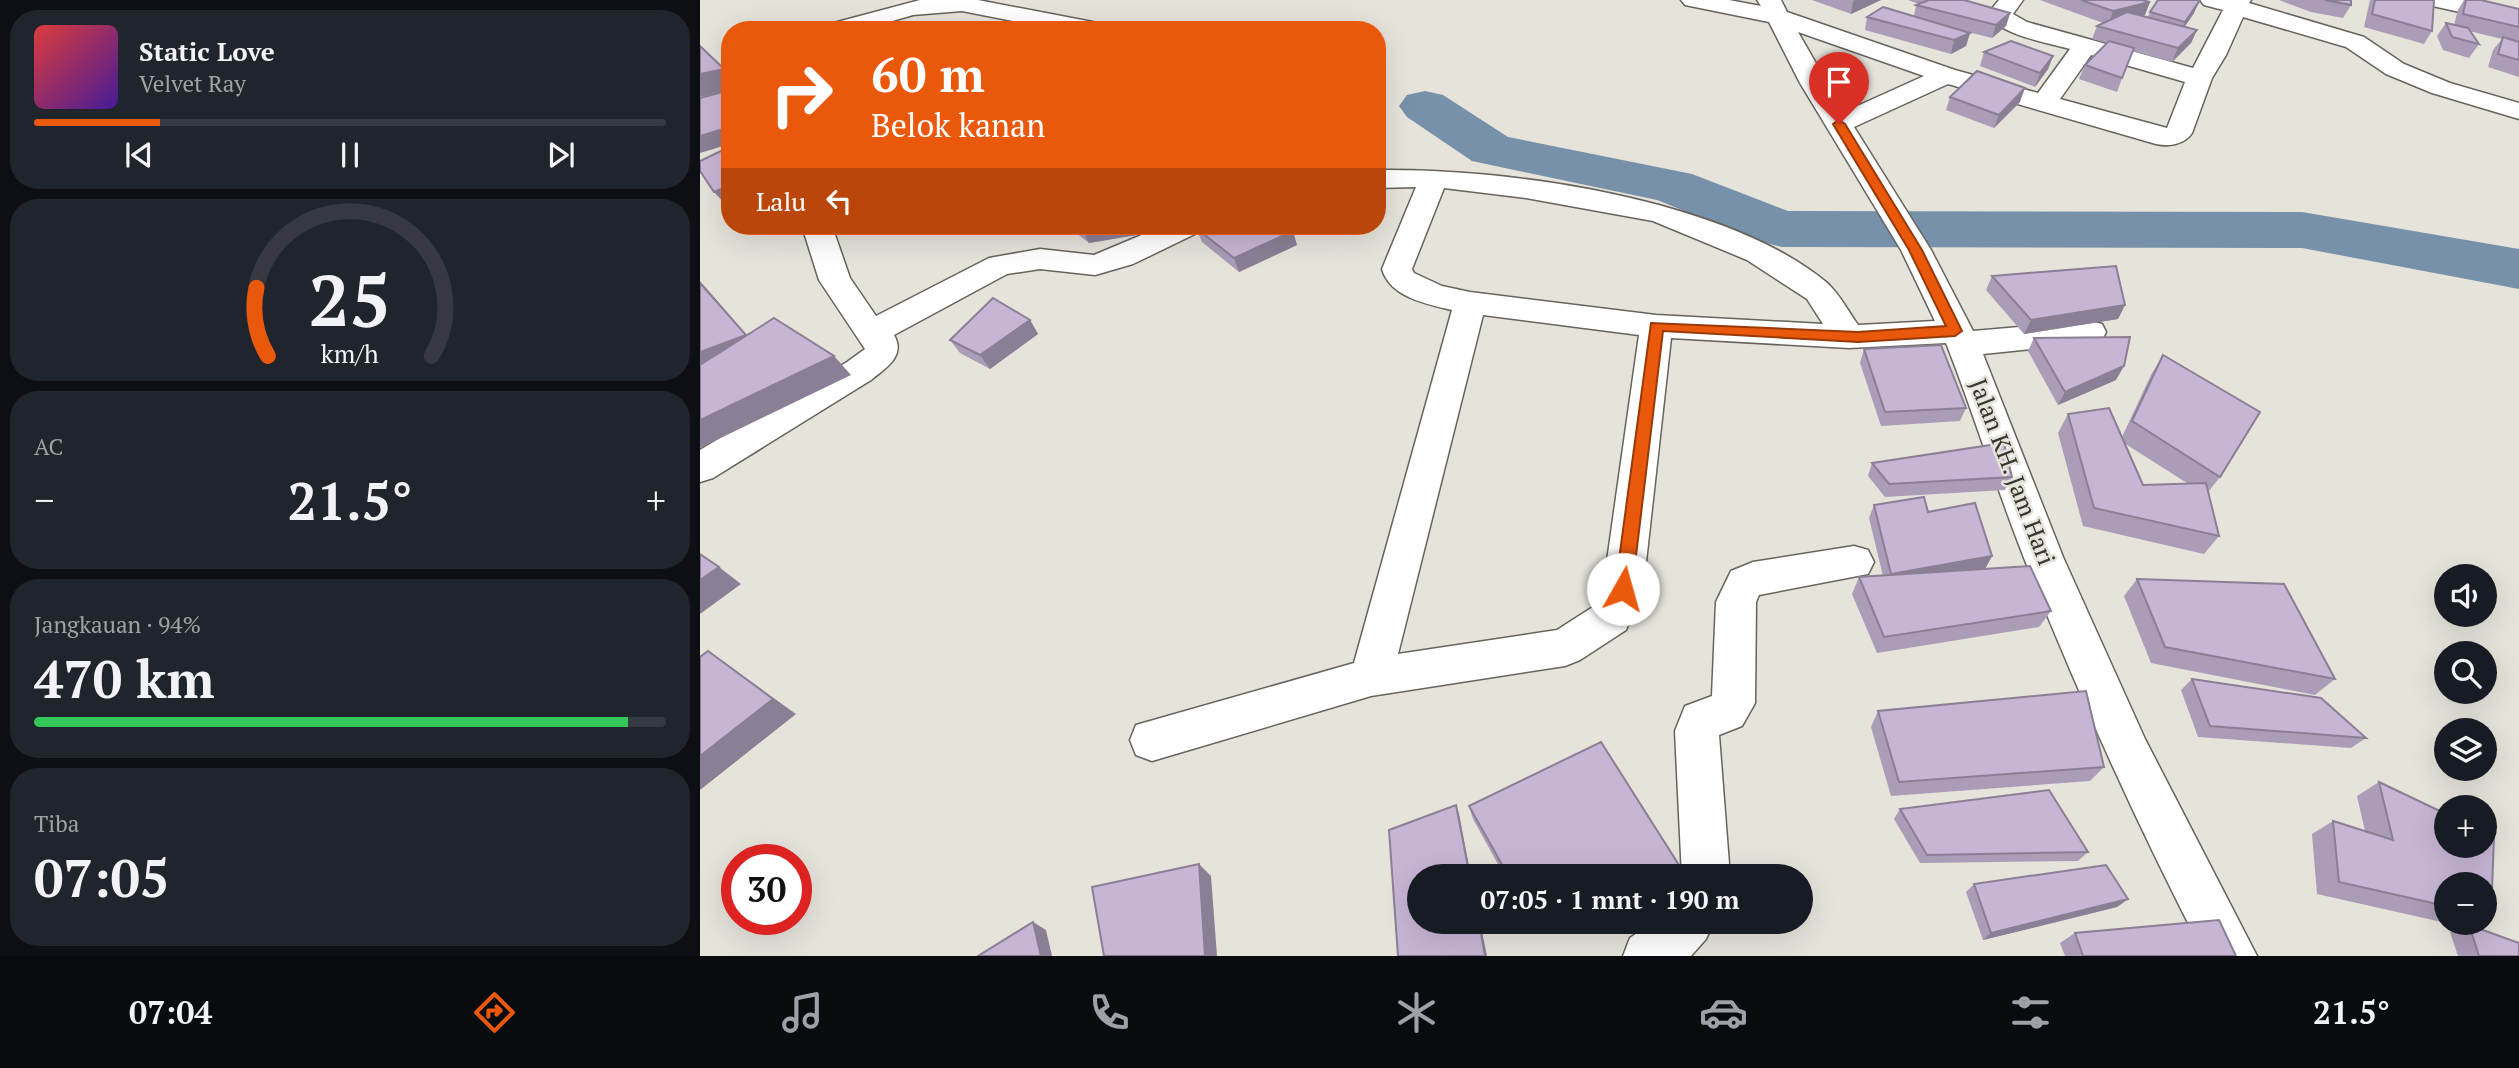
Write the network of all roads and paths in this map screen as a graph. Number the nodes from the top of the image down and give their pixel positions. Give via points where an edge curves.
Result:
1 (1693, 0) edge
2 (2011, 0) edge
3 (2212, 0) edge
4 (2436, 0) edge
5 (2239, 3) edge
6 (2478, 4) edge
7 (1772, 8) edge
8 (2519, 18) edge
9 (864, 21) edge
10 (1037, 21) edge
11 (2085, 46) junction
12 (1946, 75) junction
13 (2199, 78) junction
14 (2045, 102) junction
15 (2519, 111) edge
16 (1842, 129) junction
17 (1434, 178) junction
18 (1386, 179) edge
19 (820, 235) edge
20 (1168, 235) edge
21 (1470, 303) junction
22 (1656, 326) junction
23 (2090, 332) edge
24 (872, 333) junction
25 (1849, 337) junction
26 (1959, 338) junction
27 (700, 468) edge
28 (1854, 562) dead end
29 (1371, 677) junction
30 (1152, 740) dead end
31 (1705, 864) edge
32 (1680, 934) edge
33 (1648, 956) edge
34 (2232, 956) edge

1 - 7 street
2 - 11 street via 2001,12 2008,22
3 - 5 street
4 - 6 street
5 - 13 street
5 - 15 street via 2355,42 2395,69 2441,88
6 - 8 street
7 - 12 street
7 - 16 street, Jalan KH. Jam Hari
9 - 10 street via 942,3
11 - 13 street
11 - 14 street
12 - 14 street
12 - 16 street
13 - 14 street via 2179,133 2166,138
16 - 26 street, Jalan KH. Jam Hari via 1916,250
17 - 18 street
17 - 21 street via 1397,269 1400,279 1423,290
17 - 25 street via 1660,213 1758,253 1801,279 1818,292
19 - 24 street via 835,280
20 - 24 street via 1095,265 1040,259 1000,265
21 - 22 street
21 - 29 street
22 - 25 street
22 - 29 street via 1623,589 1612,617 1565,647
23 - 26 street
24 - 27 street via 882,343 881,354
25 - 26 street
26 - 34 street, Jalan KH. Jam Hari via 2043,557 2129,754
28 - 31 street via 1753,579 1741,590 1733,703 1727,712 1700,720 1697,731
29 - 30 street
32 - 33 street

